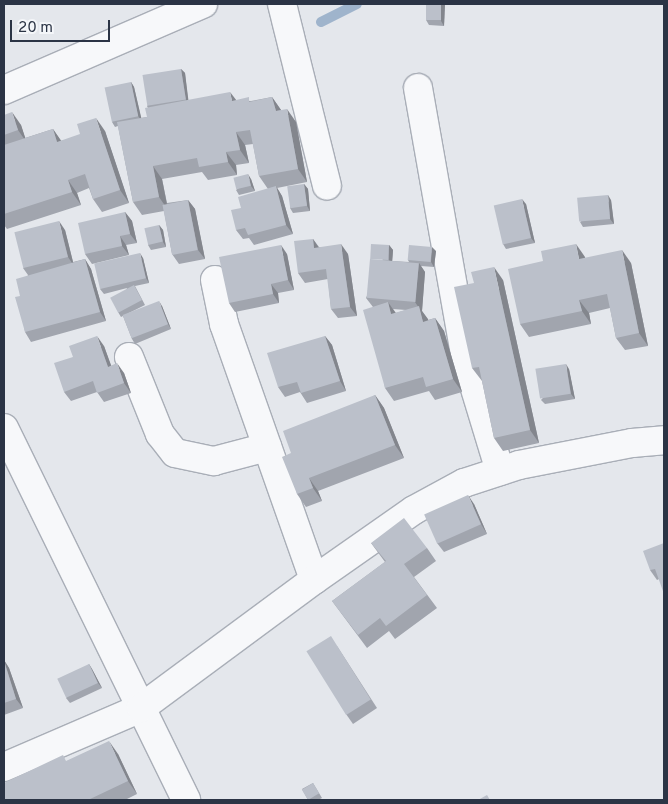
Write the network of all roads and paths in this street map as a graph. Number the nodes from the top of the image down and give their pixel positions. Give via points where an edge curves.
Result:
1 (203, 4) edge
2 (282, 4) edge
3 (418, 88) dead end
4 (4, 90) edge
5 (327, 186) dead end
6 (215, 280) dead end
7 (129, 357) dead end
8 (4, 428) edge
9 (664, 440) edge
10 (267, 447) junction
11 (500, 471) junction
12 (314, 580) junction
13 (141, 708) junction
14 (4, 767) edge
15 (186, 800) edge

1 - 4 street
2 - 5 street
3 - 11 street via 466,359
6 - 10 street via 224,324
7 - 10 street via 160,434 176,453 214,461
8 - 13 street
9 - 11 street via 582,452 519,464
10 - 12 street
11 - 12 street via 464,484 414,510
12 - 13 street
13 - 14 street
13 - 15 street

